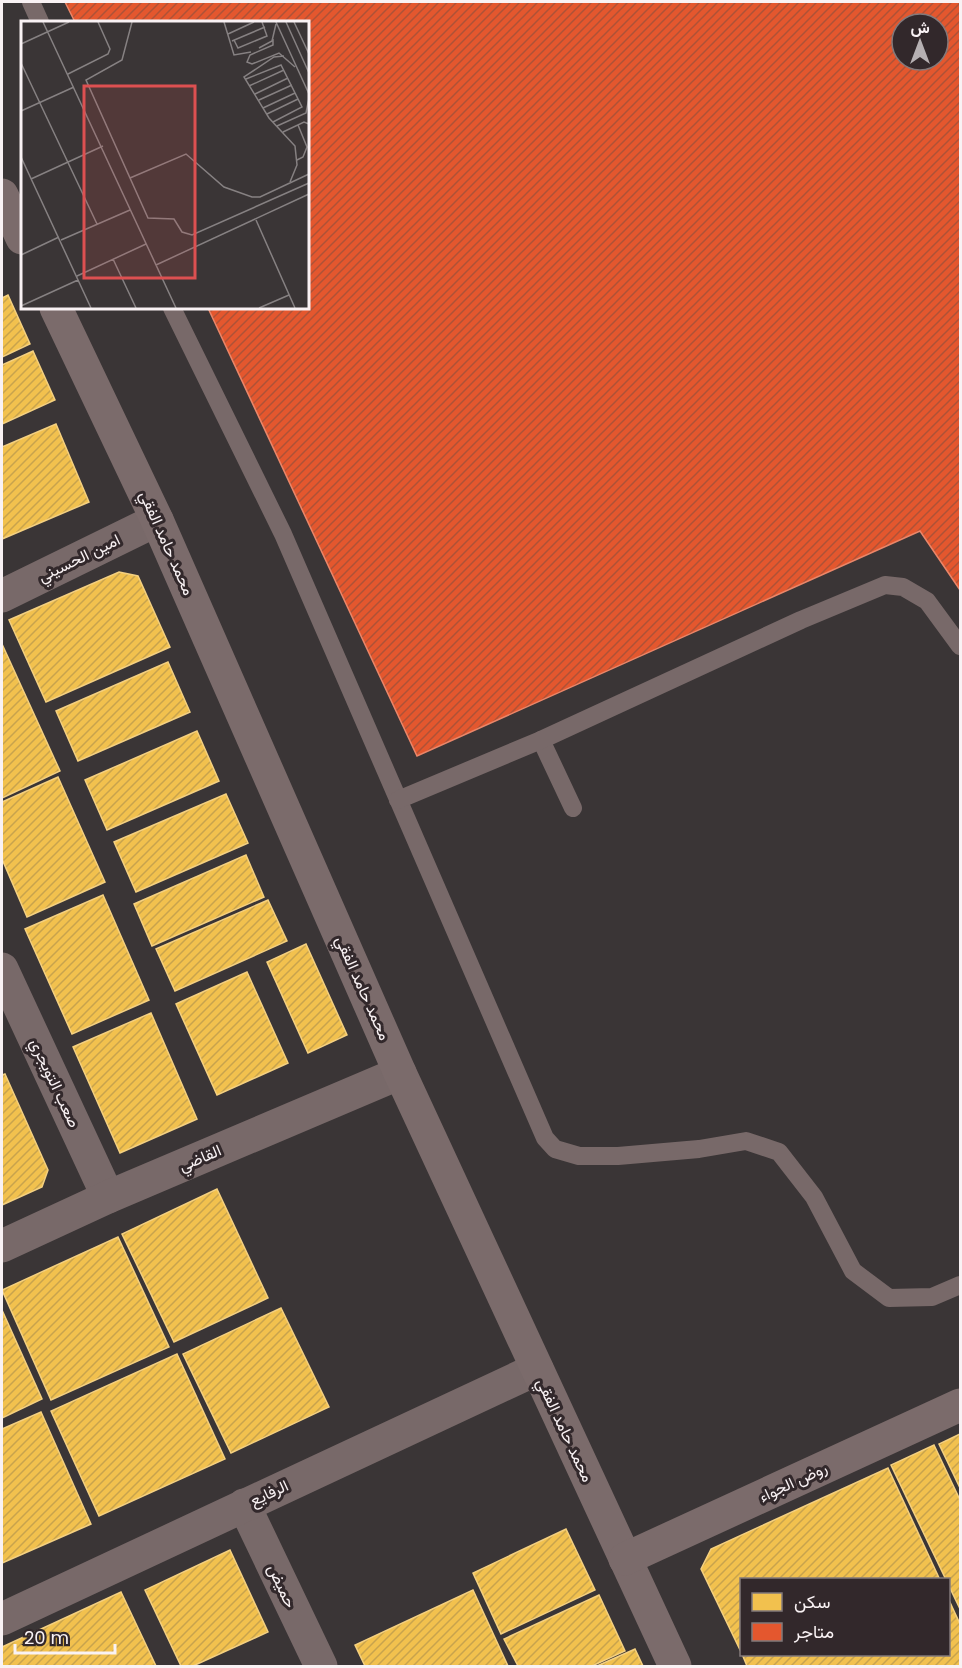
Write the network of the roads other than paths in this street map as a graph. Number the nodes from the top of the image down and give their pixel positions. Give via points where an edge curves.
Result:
1 (31, 2) edge
2 (40, 21) edge
3 (2, 195) edge
4 (21, 236) edge
5 (56, 309) edge
6 (172, 309) edge
7 (157, 520) junction
8 (2, 596) edge
9 (960, 646) edge
10 (540, 740) junction
11 (398, 800) junction
12 (573, 808) dead end
13 (2, 969) edge
14 (400, 1072) junction
15 (108, 1197) junction
16 (2, 1246) edge
17 (960, 1285) edge
18 (537, 1369) junction
19 (960, 1405) edge
20 (244, 1505) junction
21 (625, 1559) junction
22 (2, 1619) edge
23 (321, 1666) edge
24 (675, 1666) edge

1 - 2 lane
3 - 4 street
5 - 7 street, محمد حامد الفقي
6 - 11 lane via 283,534
7 - 8 street, امين الحسيني
7 - 14 street, محمد حامد الفقي
9 - 10 lane via 927,601 903,587 885,585
10 - 11 lane
10 - 12 lane
11 - 17 lane via 545,1138 555,1149 579,1156 618,1156 746,1141 778,1152 814,1197 853,1271 889,1298 932,1297
13 - 15 street, صعب التويجري
14 - 15 street, القاضي
14 - 18 street, محمد حامد الفقي
15 - 16 street, القاضي
18 - 20 street, الرفايع
18 - 21 street, محمد حامد الفقي
19 - 21 street, روض الجواء
20 - 22 street, الرفايع
20 - 23 street, حميض
21 - 24 street, محمد حامد الفقي

